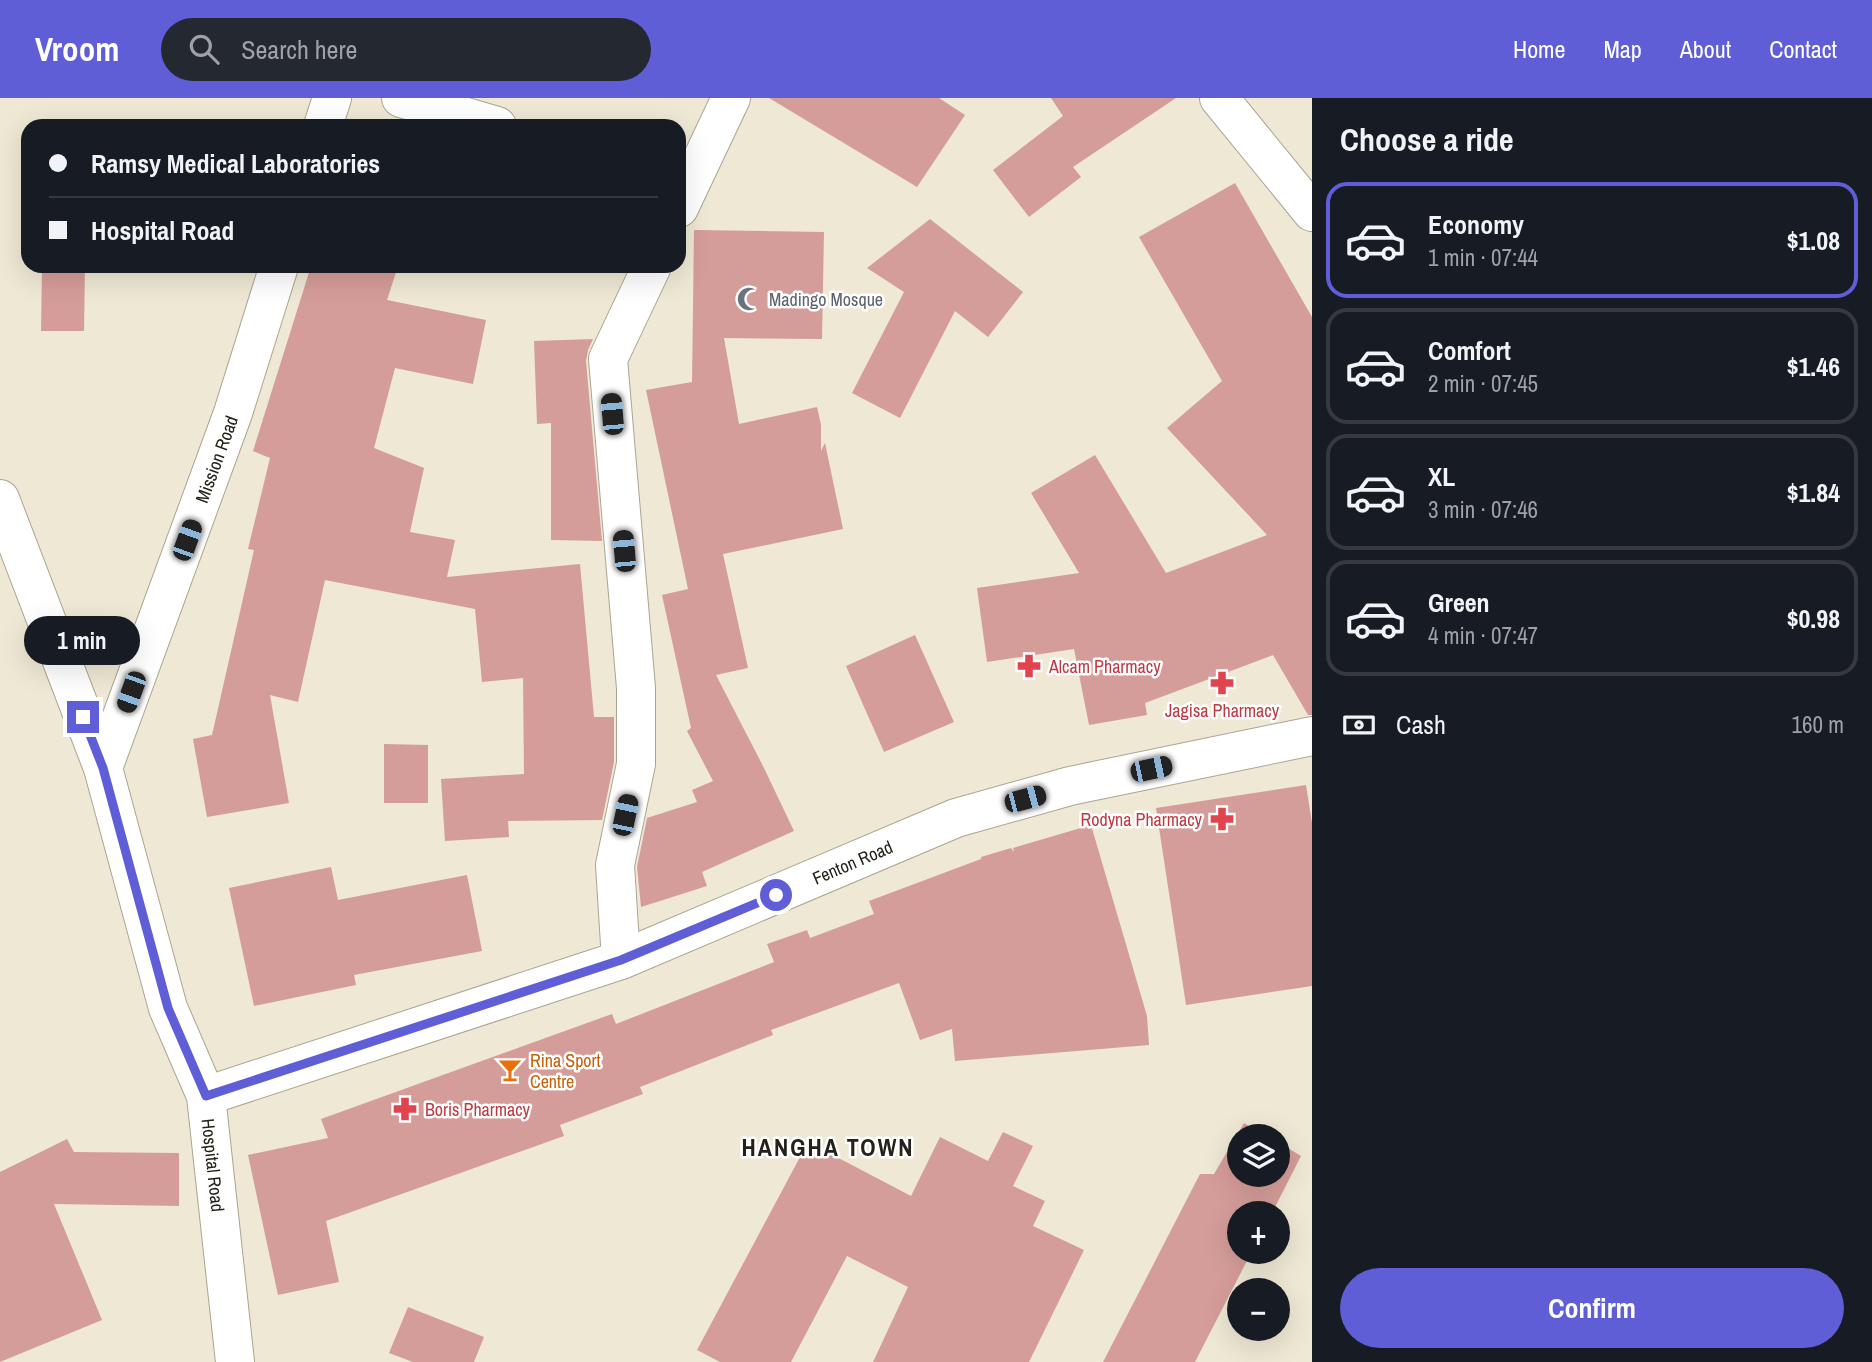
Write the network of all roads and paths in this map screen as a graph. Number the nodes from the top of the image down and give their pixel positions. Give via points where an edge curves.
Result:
1 (332, 98) edge
2 (401, 98) edge
3 (731, 98) edge
4 (1219, 98) edge
5 (325, 119) edge
6 (473, 119) edge
7 (686, 192) edge
8 (1312, 212) edge
9 (277, 273) edge
10 (649, 273) edge
11 (0, 499) edge
12 (1312, 736) edge
13 (103, 768) junction
14 (621, 960) junction
15 (206, 1096) junction
16 (235, 1362) edge

1 - 5 street
2 - 6 street
3 - 7 street
4 - 8 street
9 - 13 street, Mission Road via 233,413
10 - 14 street via 608,359 636,688 636,764 614,865
11 - 13 street, Hospital Road
12 - 14 street, Fenton Road via 1070,786 957,818
13 - 15 street, Hospital Road via 168,1008
14 - 15 street, Fenton Road
15 - 16 street, Hospital Road

